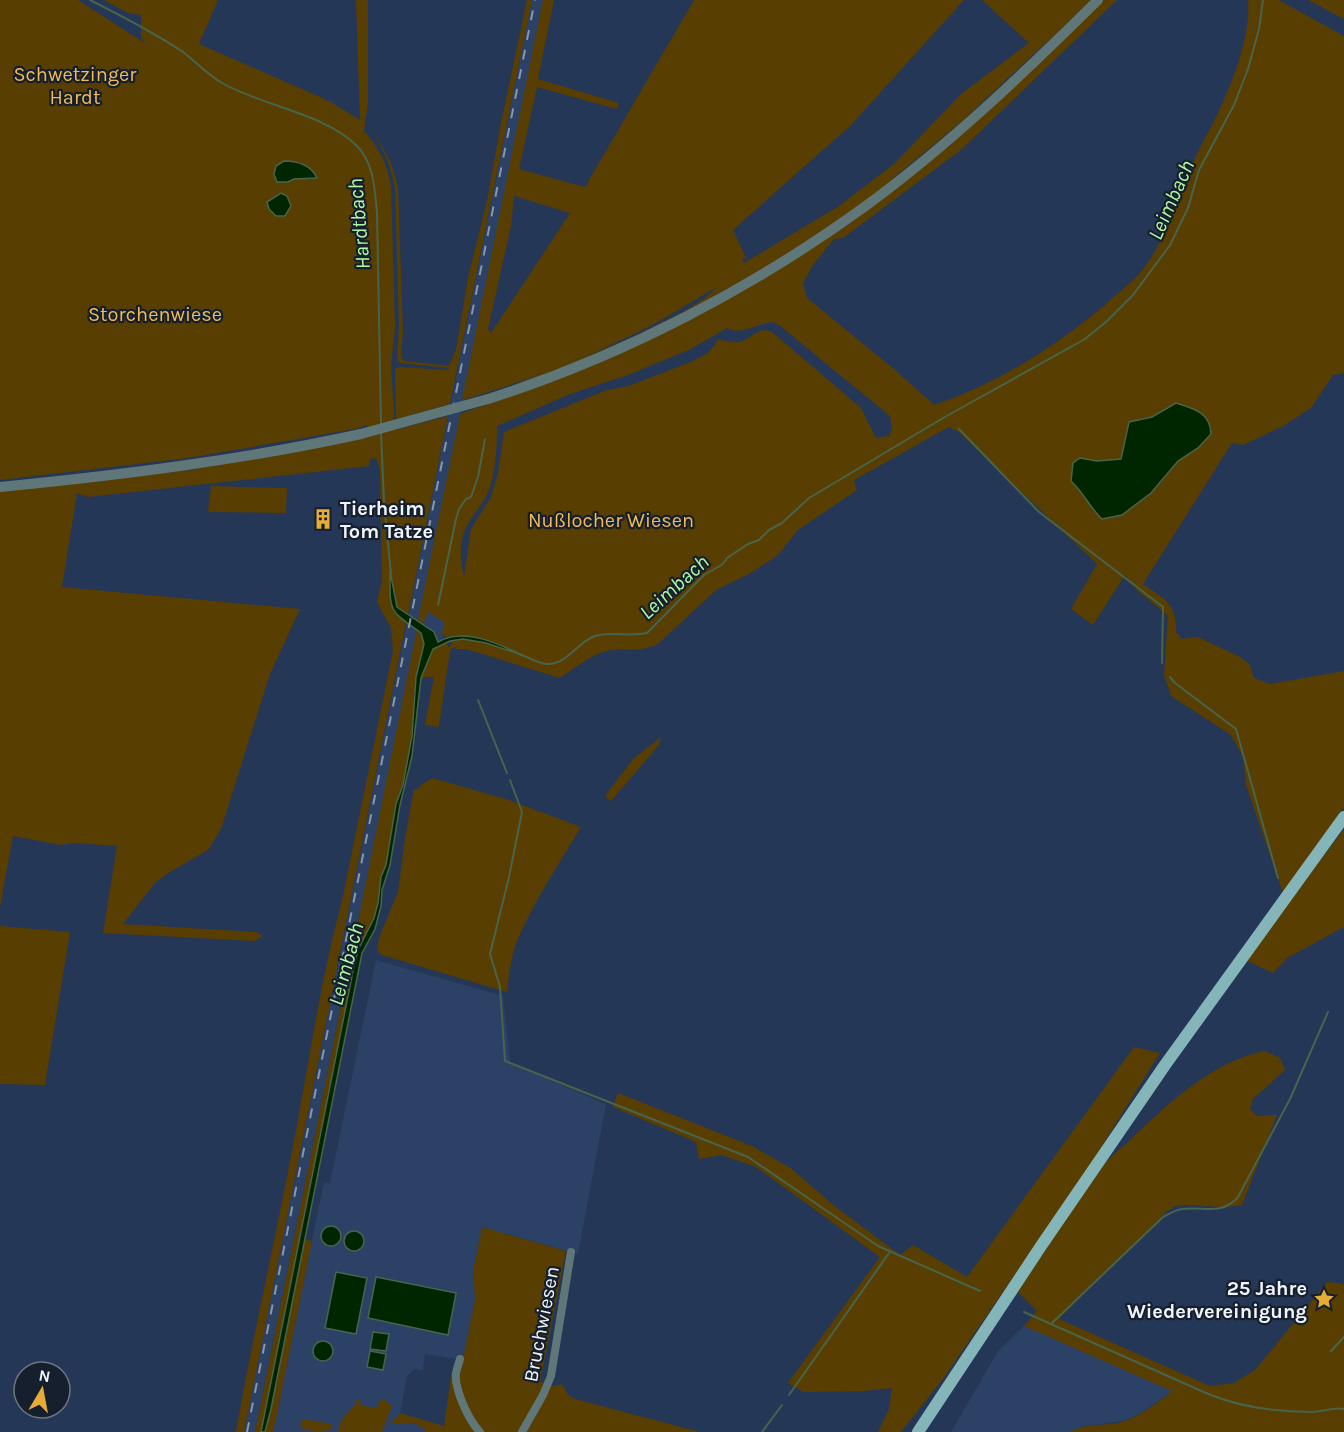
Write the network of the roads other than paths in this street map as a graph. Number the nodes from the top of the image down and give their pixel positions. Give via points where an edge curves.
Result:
1 (1098, 0) edge
2 (0, 487) edge
3 (1344, 817) edge
4 (571, 1252) dead end
5 (460, 1359) dead end
6 (480, 1432) edge
7 (522, 1432) edge
8 (918, 1432) edge

1 - 2 street, bridge via 999,95 867,205 744,284 660,330 488,399 361,434 190,466
3 - 8 main road via 1165,1065
4 - 7 street, Bruchwiesen via 551,1376
5 - 6 street via 456,1376 460,1392

